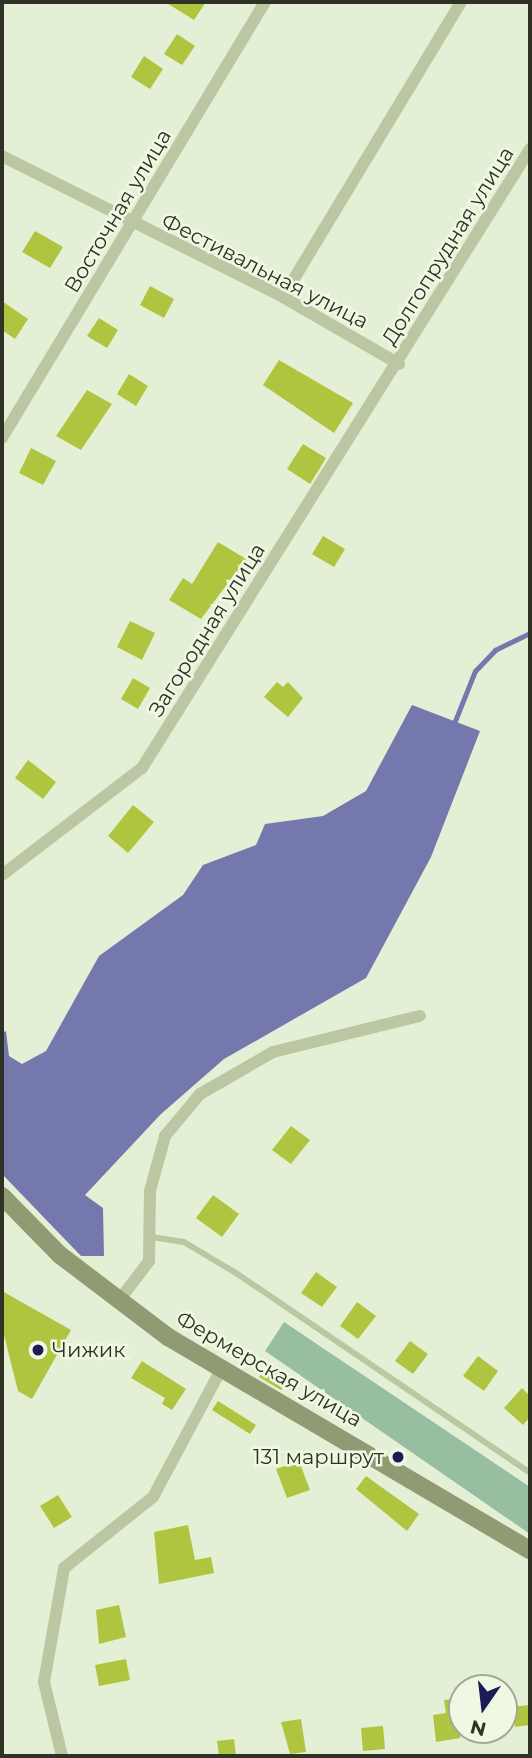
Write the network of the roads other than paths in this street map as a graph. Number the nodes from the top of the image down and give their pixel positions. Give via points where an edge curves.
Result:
1 (265, 2) edge
2 (461, 2) edge
3 (530, 149) edge
4 (2, 156) edge
5 (133, 225) junction
6 (283, 297) junction
7 (399, 364) junction
8 (2, 438) edge
9 (2, 875) edge
10 (420, 1016) dead end
11 (3, 1200) edge
12 (152, 1237) junction
13 (118, 1302) junction
14 (222, 1368) junction
15 (530, 1473) edge
16 (530, 1550) edge
17 (62, 1756) edge

1 - 5 street, Восточная улица
2 - 6 street
3 - 7 street, Долгопрудная улица
4 - 5 street, Фестивальная улица
5 - 6 street, Фестивальная улица
5 - 8 street, Восточная улица
6 - 7 street, Фестивальная улица
7 - 9 street, Загородная улица via 142,768
10 - 12 street via 273,1052 200,1094 165,1136 150,1191
11 - 13 street, Фермерская улица
12 - 13 street via 149,1261
12 - 15 lane via 184,1242 236,1273
13 - 14 street, Фермерская улица
14 - 16 street, Фермерская улица
14 - 17 street via 153,1497 64,1568 44,1682

